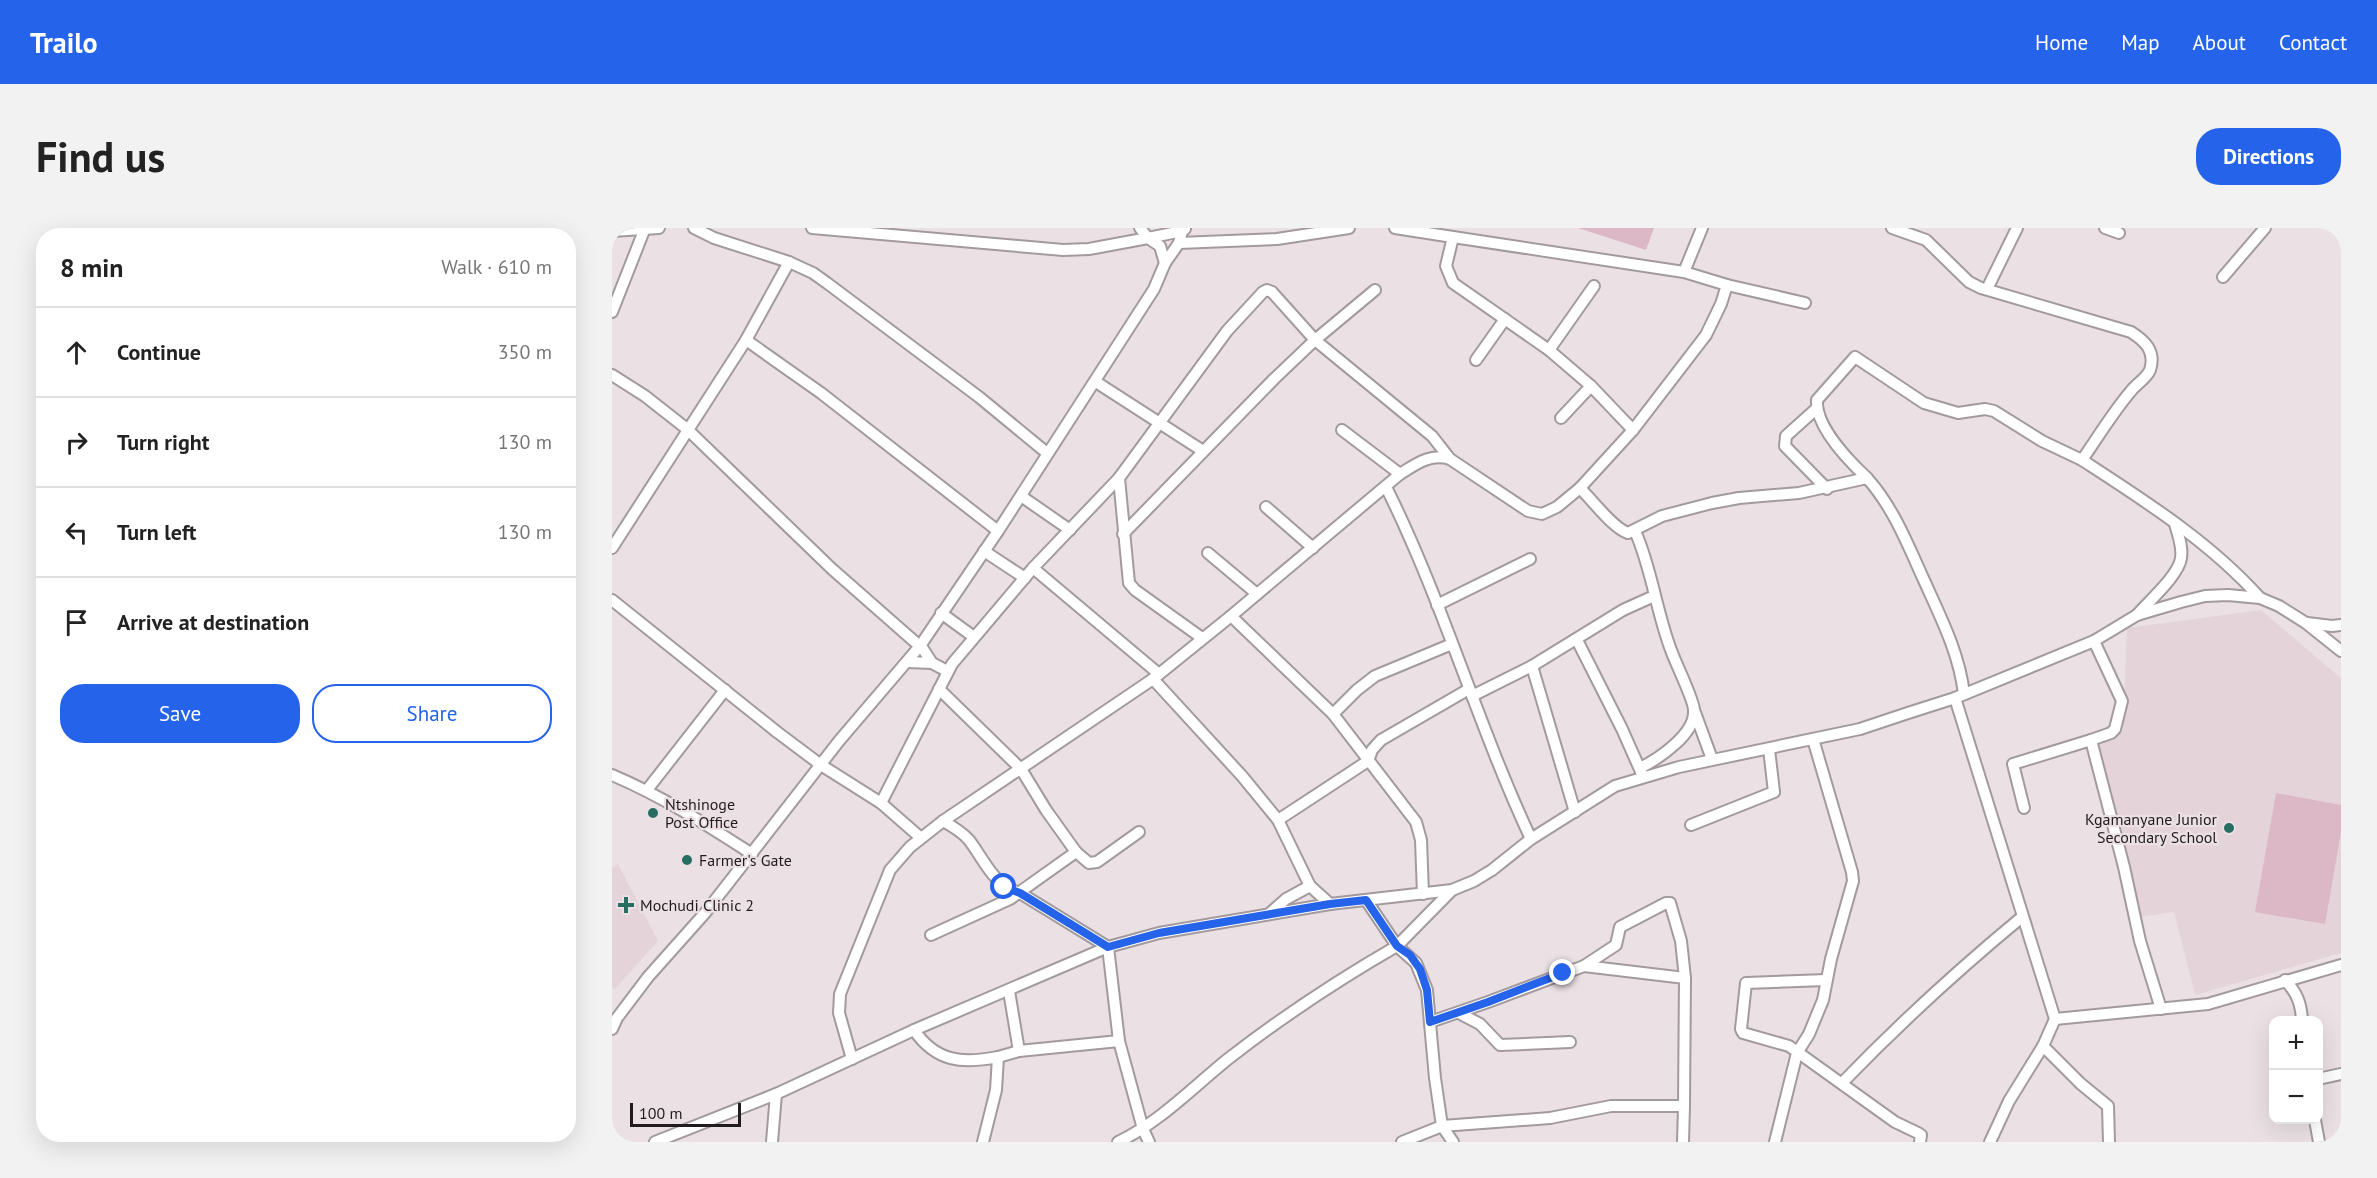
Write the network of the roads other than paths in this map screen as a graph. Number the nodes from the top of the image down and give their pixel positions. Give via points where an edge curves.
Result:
1 (645, 228) edge
2 (658, 228) edge
3 (694, 228) edge
4 (812, 228) edge
5 (827, 228) edge
6 (1140, 228) edge
7 (1349, 228) edge
8 (1396, 228) edge
9 (1702, 228) edge
10 (1892, 228) edge
11 (2017, 228) edge
12 (2105, 228) edge
13 (2265, 228) edge
14 (612, 231) edge
15 (2119, 233) dead end
16 (1182, 234) edge
17 (1453, 237) junction
18 (1148, 238) junction
19 (789, 262) junction
20 (1165, 263) junction
21 (1684, 272) junction
22 (2223, 277) dead end
23 (1727, 285) junction
24 (1594, 286) dead end
25 (1987, 289) junction
26 (1375, 290) dead end
27 (1805, 303) dead end
28 (612, 312) edge
29 (1505, 319) junction
30 (746, 340) junction
31 (1315, 340) junction
32 (1549, 350) junction
33 (1476, 360) dead end
34 (612, 375) edge
35 (1096, 382) junction
36 (1591, 386) junction
37 (1816, 409) junction
38 (1561, 418) dead end
39 (1161, 423) junction
40 (687, 429) junction
41 (1342, 430) dead end
42 (1634, 430) junction
43 (1203, 451) junction
44 (1047, 453) junction
45 (1450, 459) junction
46 (2082, 460) junction
47 (1400, 474) junction
48 (1119, 478) junction
49 (1867, 478) junction
50 (1386, 487) junction
51 (1580, 488) junction
52 (1827, 489) junction
53 (1021, 496) junction
54 (1266, 507) dead end
55 (2175, 524) junction
56 (1070, 530) junction
57 (998, 531) junction
58 (1635, 531) junction
59 (1123, 534) junction
60 (612, 548) edge
61 (1313, 548) junction
62 (984, 551) junction
63 (1208, 553) dead end
64 (1530, 559) dead end
65 (1033, 568) junction
66 (1025, 578) junction
67 (1257, 594) junction
68 (1654, 596) junction
69 (2260, 598) junction
70 (612, 600) edge
71 (1437, 605) junction
72 (941, 613) junction
73 (2137, 615) junction
74 (1231, 616) junction
75 (2306, 623) junction
76 (2341, 625) edge
77 (974, 637) junction
78 (1202, 638) junction
79 (1577, 640) junction
80 (2094, 641) junction
81 (1452, 644) junction
82 (920, 646) junction
83 (2341, 651) edge
84 (908, 662) junction
85 (932, 663) junction
86 (1532, 666) junction
87 (947, 671) junction
88 (1156, 676) junction
89 (939, 689) junction
90 (725, 690) junction
91 (1470, 692) junction
92 (1960, 696) junction
93 (1694, 710) junction
94 (1332, 714) junction
95 (1813, 739) junction
96 (2091, 740) junction
97 (1769, 749) junction
98 (1712, 759) junction
99 (1368, 761) junction
100 (821, 765) junction
101 (1021, 769) junction
102 (1641, 772) junction
103 (612, 775) edge
104 (647, 790) junction
105 (881, 803) junction
106 (2024, 808) dead end
107 (1575, 812) junction
108 (943, 820) junction
109 (1278, 820) junction
110 (1691, 825) dead end
111 (1139, 832) dead end
112 (921, 838) junction
113 (1531, 839) junction
114 (1076, 852) junction
115 (752, 854) junction
116 (1311, 886) junction
117 (1452, 890) junction
118 (1020, 893) junction
119 (1423, 894) junction
120 (1366, 900) junction
121 (1330, 904) junction
122 (1269, 914) junction
123 (2022, 917) junction
124 (931, 935) dead end
125 (1397, 946) junction
126 (1108, 947) junction
127 (2341, 965) edge
128 (1584, 966) junction
129 (1685, 978) junction
130 (1826, 980) junction
131 (2285, 981) junction
132 (1009, 991) junction
133 (2161, 1009) junction
134 (1459, 1013) junction
135 (2302, 1016) edge
136 (614, 1018) edge
137 (2055, 1018) junction
138 (1430, 1022) junction
139 (612, 1029) edge
140 (914, 1030) junction
141 (1119, 1041) junction
142 (1570, 1042) dead end
143 (2043, 1046) junction
144 (1019, 1051) junction
145 (1797, 1053) junction
146 (998, 1057) junction
147 (852, 1059) junction
148 (2341, 1074) edge
149 (2323, 1078) edge
150 (1842, 1083) junction
151 (776, 1094) junction
152 (1684, 1106) junction
153 (2316, 1124) edge
154 (1442, 1126) junction
155 (1143, 1129) junction
156 (654, 1142) edge
157 (772, 1142) edge
158 (983, 1142) edge
159 (1118, 1142) edge
160 (1149, 1142) edge
161 (1402, 1142) edge
162 (1454, 1142) edge
163 (1683, 1142) edge
164 (1775, 1142) edge
165 (1920, 1142) edge
166 (1990, 1142) edge
167 (2109, 1142) edge
168 (2319, 1142) edge

1 - 2 street
1 - 14 street
1 - 28 street
3 - 19 street
4 - 5 street
5 - 18 street via 1063,250
6 - 18 street
7 - 16 street via 1283,239
8 - 17 street
9 - 21 street
10 - 25 street via 1926,240 1969,282
11 - 25 street
12 - 15 street
13 - 22 street
16 - 18 street
16 - 20 street
17 - 21 street
17 - 29 street via 1446,266 1453,283
18 - 20 street via 1160,246
19 - 30 street
19 - 44 street via 827,283
20 - 35 street via 1154,289
21 - 23 street
23 - 27 street
23 - 42 street via 1706,335
24 - 32 street
25 - 46 street via 2131,332 2149,347 2149,371
26 - 31 street
29 - 32 street
29 - 33 street
30 - 40 street
30 - 57 street via 821,393
31 - 39 street via 1272,292 1263,292 1227,331
31 - 43 street
31 - 45 street via 1432,436
32 - 36 street
34 - 40 street
35 - 39 street
35 - 44 street
36 - 38 street
36 - 42 street
37 - 46 street via 1817,400 1855,357 1924,403 1958,413 1994,411
37 - 49 street via 1835,443
37 - 52 street via 1784,441
39 - 43 street
39 - 48 street
40 - 60 street
40 - 82 street via 832,569
41 - 47 street
42 - 51 street
43 - 59 street
44 - 53 street
45 - 47 street via 1431,457
45 - 51 street via 1536,513 1550,512
46 - 55 street
47 - 50 street
48 - 56 street
48 - 59 street
49 - 52 street
49 - 92 street via 1897,521 1952,643 1962,676
50 - 61 street
50 - 71 street
51 - 58 street via 1624,532
52 - 58 street via 1712,503 1662,516
53 - 56 street
53 - 57 street
54 - 61 street
55 - 69 street via 2217,554
55 - 73 street via 2181,545 2179,564
56 - 65 street
57 - 62 street
58 - 68 street
59 - 78 street via 1132,587
61 - 67 street
62 - 66 street
62 - 72 street
63 - 67 street
64 - 71 street
65 - 66 street
65 - 88 street
66 - 77 street
67 - 74 street
68 - 79 street via 1623,610
68 - 93 street
69 - 73 street via 2205,596
69 - 75 street
70 - 90 street
71 - 81 street
72 - 77 street
72 - 82 street
73 - 80 street
74 - 78 street
74 - 94 street
75 - 76 street
75 - 83 street
77 - 87 street
78 - 88 street
79 - 86 street
79 - 102 street
80 - 92 street
80 - 96 street via 2122,701 2115,729
81 - 91 street
81 - 94 street via 1375,676
82 - 84 street
82 - 85 street
84 - 85 street
84 - 100 street
85 - 87 street
86 - 91 street
86 - 107 street
87 - 89 street
88 - 101 street
88 - 109 street
89 - 101 street
89 - 105 street
90 - 100 street
90 - 104 street
91 - 99 street via 1381,740
91 - 113 street
92 - 95 street via 1860,729
92 - 123 street
93 - 98 street
93 - 102 street via 1677,743
94 - 99 street
95 - 97 street
95 - 130 street via 1852,872 1851,890
96 - 106 street via 2014,762
96 - 133 street via 2140,941
97 - 98 street
97 - 110 street via 1774,792
98 - 102 street
99 - 109 street
99 - 119 street via 1417,825
100 - 105 street
100 - 115 street
101 - 108 street
101 - 114 street
102 - 107 street
103 - 104 street
104 - 115 street
105 - 112 street
107 - 113 street
108 - 112 street
108 - 118 street via 968,839 1000,884
109 - 116 street
111 - 114 street via 1097,862 1089,863
112 - 147 street via 890,870 840,994 839,1013
113 - 117 street via 1492,870
114 - 118 street
115 - 136 street
116 - 121 street
116 - 122 street via 1286,899
117 - 119 street
117 - 125 street
118 - 124 street
118 - 126 street
119 - 120 street
120 - 121 street
120 - 125 street
121 - 122 street
122 - 126 street
123 - 137 street
123 - 150 street via 1969,960
125 - 138 street via 1413,958 1424,977
125 - 155 street via 1297,1007
126 - 132 street
126 - 141 street
127 - 131 street
128 - 129 street
128 - 129 street via 1616,945 1620,927 1670,903 1681,941
128 - 134 street
129 - 152 street
130 - 145 street via 1817,1018
130 - 145 street via 1750,982 1745,986 1743,1033 1782,1043
131 - 133 street via 2208,1004
131 - 135 street via 2294,990
132 - 140 street
132 - 144 street
133 - 137 street
134 - 138 street
134 - 142 street via 1480,1024 1500,1045
136 - 139 street
137 - 143 street
138 - 154 street
140 - 146 street via 937,1054 952,1059
140 - 147 street
141 - 144 street
141 - 155 street
143 - 166 street via 2019,1082
143 - 167 street via 2109,1106
144 - 146 street
145 - 150 street
145 - 164 street
146 - 158 street via 992,1109
147 - 151 street
148 - 149 street
150 - 165 street via 1895,1122 1921,1135
151 - 156 street
151 - 157 street
152 - 154 street via 1611,1106 1550,1118
152 - 163 street
153 - 168 street
154 - 161 street
154 - 162 street
155 - 159 street
155 - 160 street

